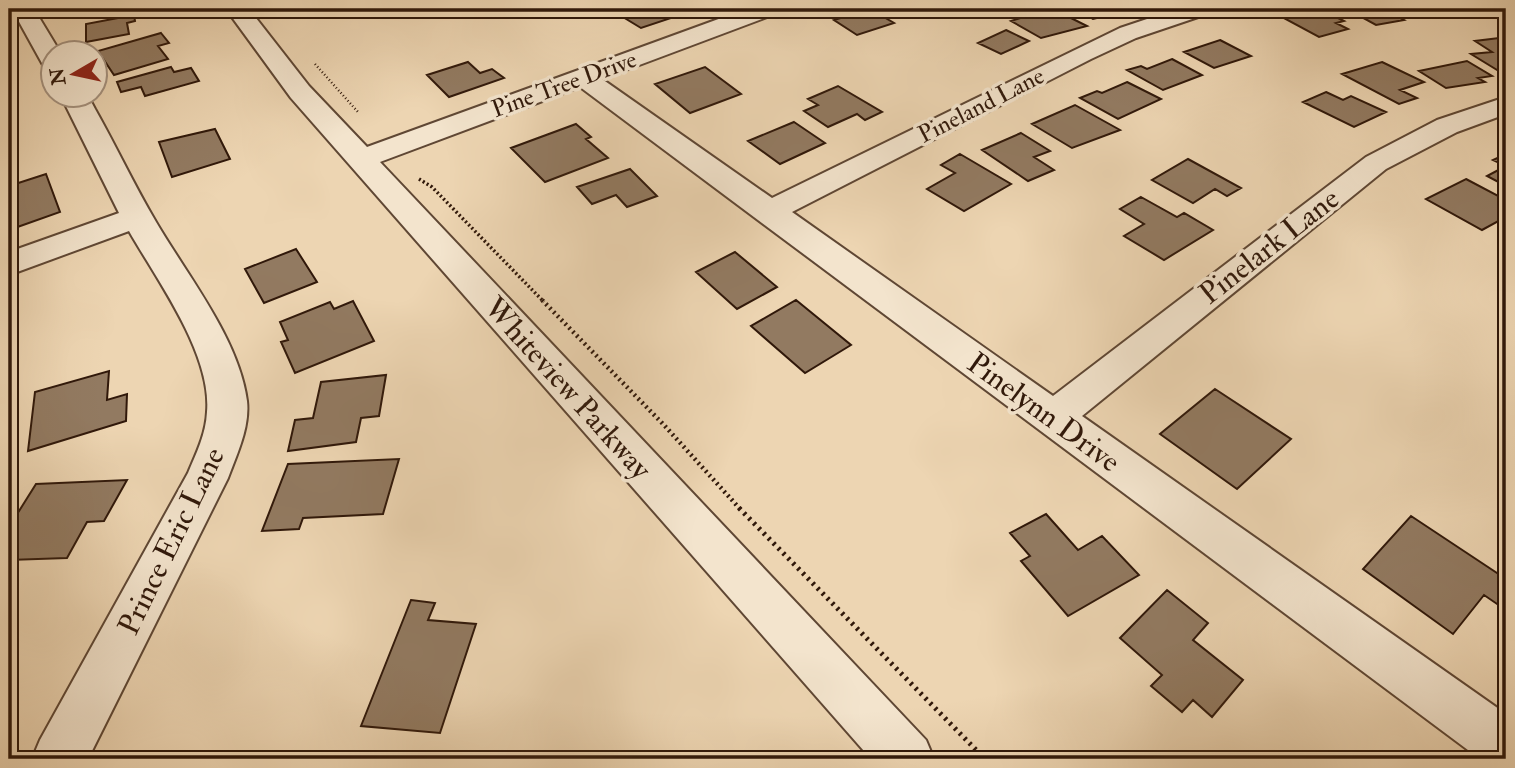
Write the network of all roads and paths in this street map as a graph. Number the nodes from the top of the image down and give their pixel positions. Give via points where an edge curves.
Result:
1 (237, 9) edge
2 (767, 9) edge
3 (1199, 9) edge
4 (20, 19) edge
5 (38, 42) edge
6 (309, 57) dead end
7 (583, 77) junction
8 (1506, 105) edge
9 (80, 108) edge
10 (359, 120) dead end
11 (361, 159) junction
12 (410, 174) dead end
13 (769, 212) junction
14 (137, 217) junction
15 (9, 264) edge
16 (1052, 418) junction
17 (1506, 746) edge
18 (59, 759) edge
19 (907, 759) edge
20 (985, 759) edge

1 - 11 street, Whiteview Parkway via 300,92
2 - 7 street, Pine Tree Drive
3 - 13 street, Pineland Lane via 1082,54
4 - 5 street
6 - 10 path via 351,102
7 - 11 street, Pine Tree Drive
7 - 13 street, Pinelynn Drive
8 - 16 street, Pinelark Lane via 1447,126 1376,163
9 - 14 street, Prince Eric Lane
11 - 19 street, Whiteview Parkway
12 - 20 path via 432,187 664,425 768,540
13 - 16 street, Pinelynn Drive
14 - 15 street
14 - 18 street, Prince Eric Lane via 211,347 224,382 226,422 207,478
16 - 17 street, Pinelynn Drive

